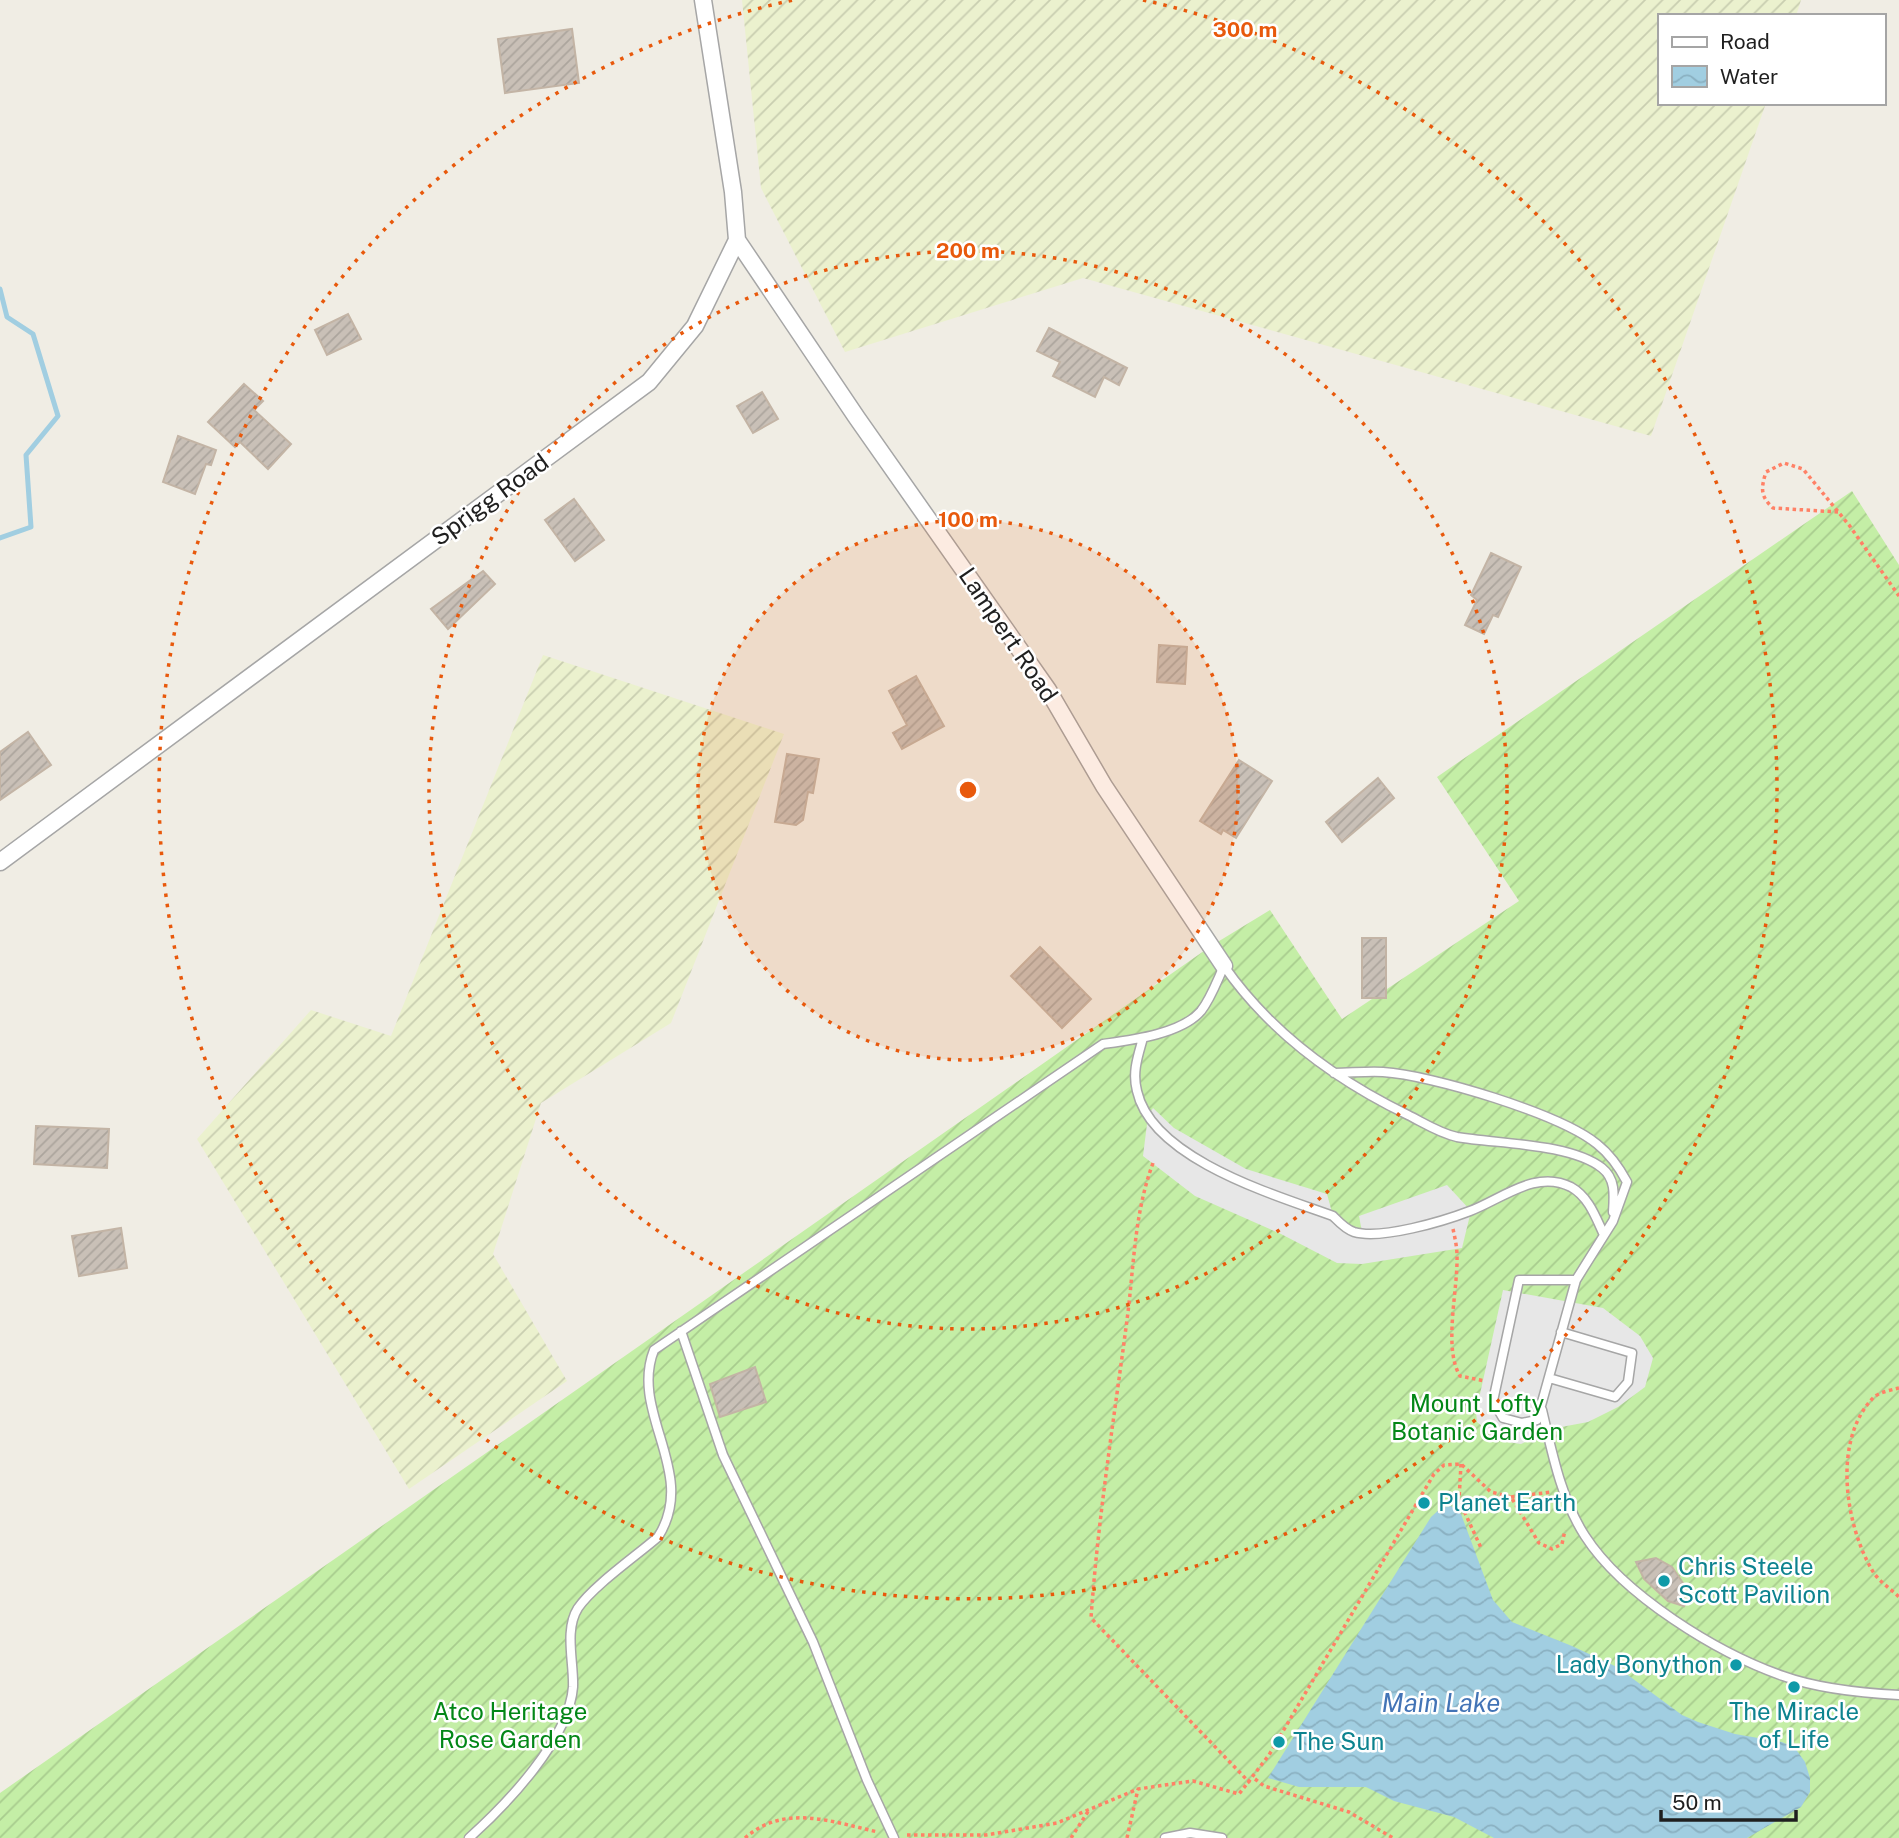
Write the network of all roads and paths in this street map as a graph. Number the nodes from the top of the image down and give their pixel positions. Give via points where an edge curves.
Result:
1 (703, 0) edge
2 (737, 240) junction
3 (1838, 512) junction
4 (1899, 596) edge
5 (0, 862) edge
6 (1224, 966) junction
7 (1143, 1038) junction
8 (1334, 1073) junction
9 (1153, 1163) dead end
10 (1451, 1217) junction
11 (1613, 1221) junction
12 (1604, 1235) junction
13 (1576, 1280) junction
14 (681, 1331) junction
15 (1561, 1332) junction
16 (1549, 1378) junction
17 (1497, 1382) junction
18 (1899, 1388) edge
19 (1541, 1407) junction
20 (1461, 1464) junction
21 (1564, 1489) junction
22 (1511, 1497) junction
23 (1565, 1521) dead end
24 (1482, 1550) dead end
25 (1899, 1597) edge
26 (1899, 1695) edge
27 (1254, 1778) junction
28 (1250, 1783) junction
29 (1138, 1788) junction
30 (1090, 1809) junction
31 (893, 1836) edge
32 (469, 1838) edge
33 (745, 1838) edge
34 (1071, 1838) edge
35 (1127, 1838) edge
36 (1165, 1838) edge
37 (1222, 1838) edge
38 (1393, 1838) edge

1 - 2 street
2 - 5 street, Sprigg Road via 695,326 649,382
2 - 6 street, Lampert Road via 1048,690 1104,786
3 - 3 path via 1773,508 1763,499 1766,472 1784,463 1803,469
3 - 4 path
6 - 7 lane via 1195,1017
6 - 8 lane via 1263,1014
7 - 10 lane via 1134,1072 1143,1110 1174,1143 1205,1163 1333,1216 1355,1232 1396,1230
7 - 14 lane via 1103,1044
8 - 11 lane via 1439,1131 1556,1151 1602,1168 1614,1187
8 - 11 lane via 1385,1072 1475,1091 1578,1132 1618,1164 1627,1182
9 - 28 path via 1143,1188 1133,1251 1091,1618
10 - 12 lane via 1530,1185 1560,1183 1589,1203
10 - 17 path via 1457,1255 1455,1369 1460,1377
11 - 12 lane
12 - 13 lane
13 - 15 lane
13 - 17 lane via 1519,1280
14 - 31 lane via 723,1455 813,1642
14 - 32 lane via 654,1350 647,1368 671,1479 671,1511 666,1524 658,1537 579,1607 571,1633 573,1688 560,1731 498,1810
15 - 16 lane
15 - 16 lane via 1632,1353 1628,1382 1615,1397
16 - 19 lane
17 - 19 lane via 1493,1401 1503,1418 1522,1423 1537,1420
18 - 25 path via 1876,1395 1857,1420 1847,1479 1851,1524 1873,1573
19 - 21 lane
20 - 22 path via 1491,1492
20 - 24 path via 1459,1500
20 - 27 path via 1444,1465 1434,1474
21 - 22 path
21 - 26 lane via 1585,1536 1636,1594 1723,1648 1785,1677 1863,1693
22 - 23 path via 1539,1543 1552,1549 1562,1544
27 - 28 path
27 - 38 path via 1264,1786 1349,1812
28 - 29 path via 1239,1794 1193,1781
29 - 30 path
29 - 35 path
30 - 31 path via 1057,1823 986,1835
30 - 34 path
31 - 33 path via 798,1815 758,1826
36 - 37 lane via 1190,1833

